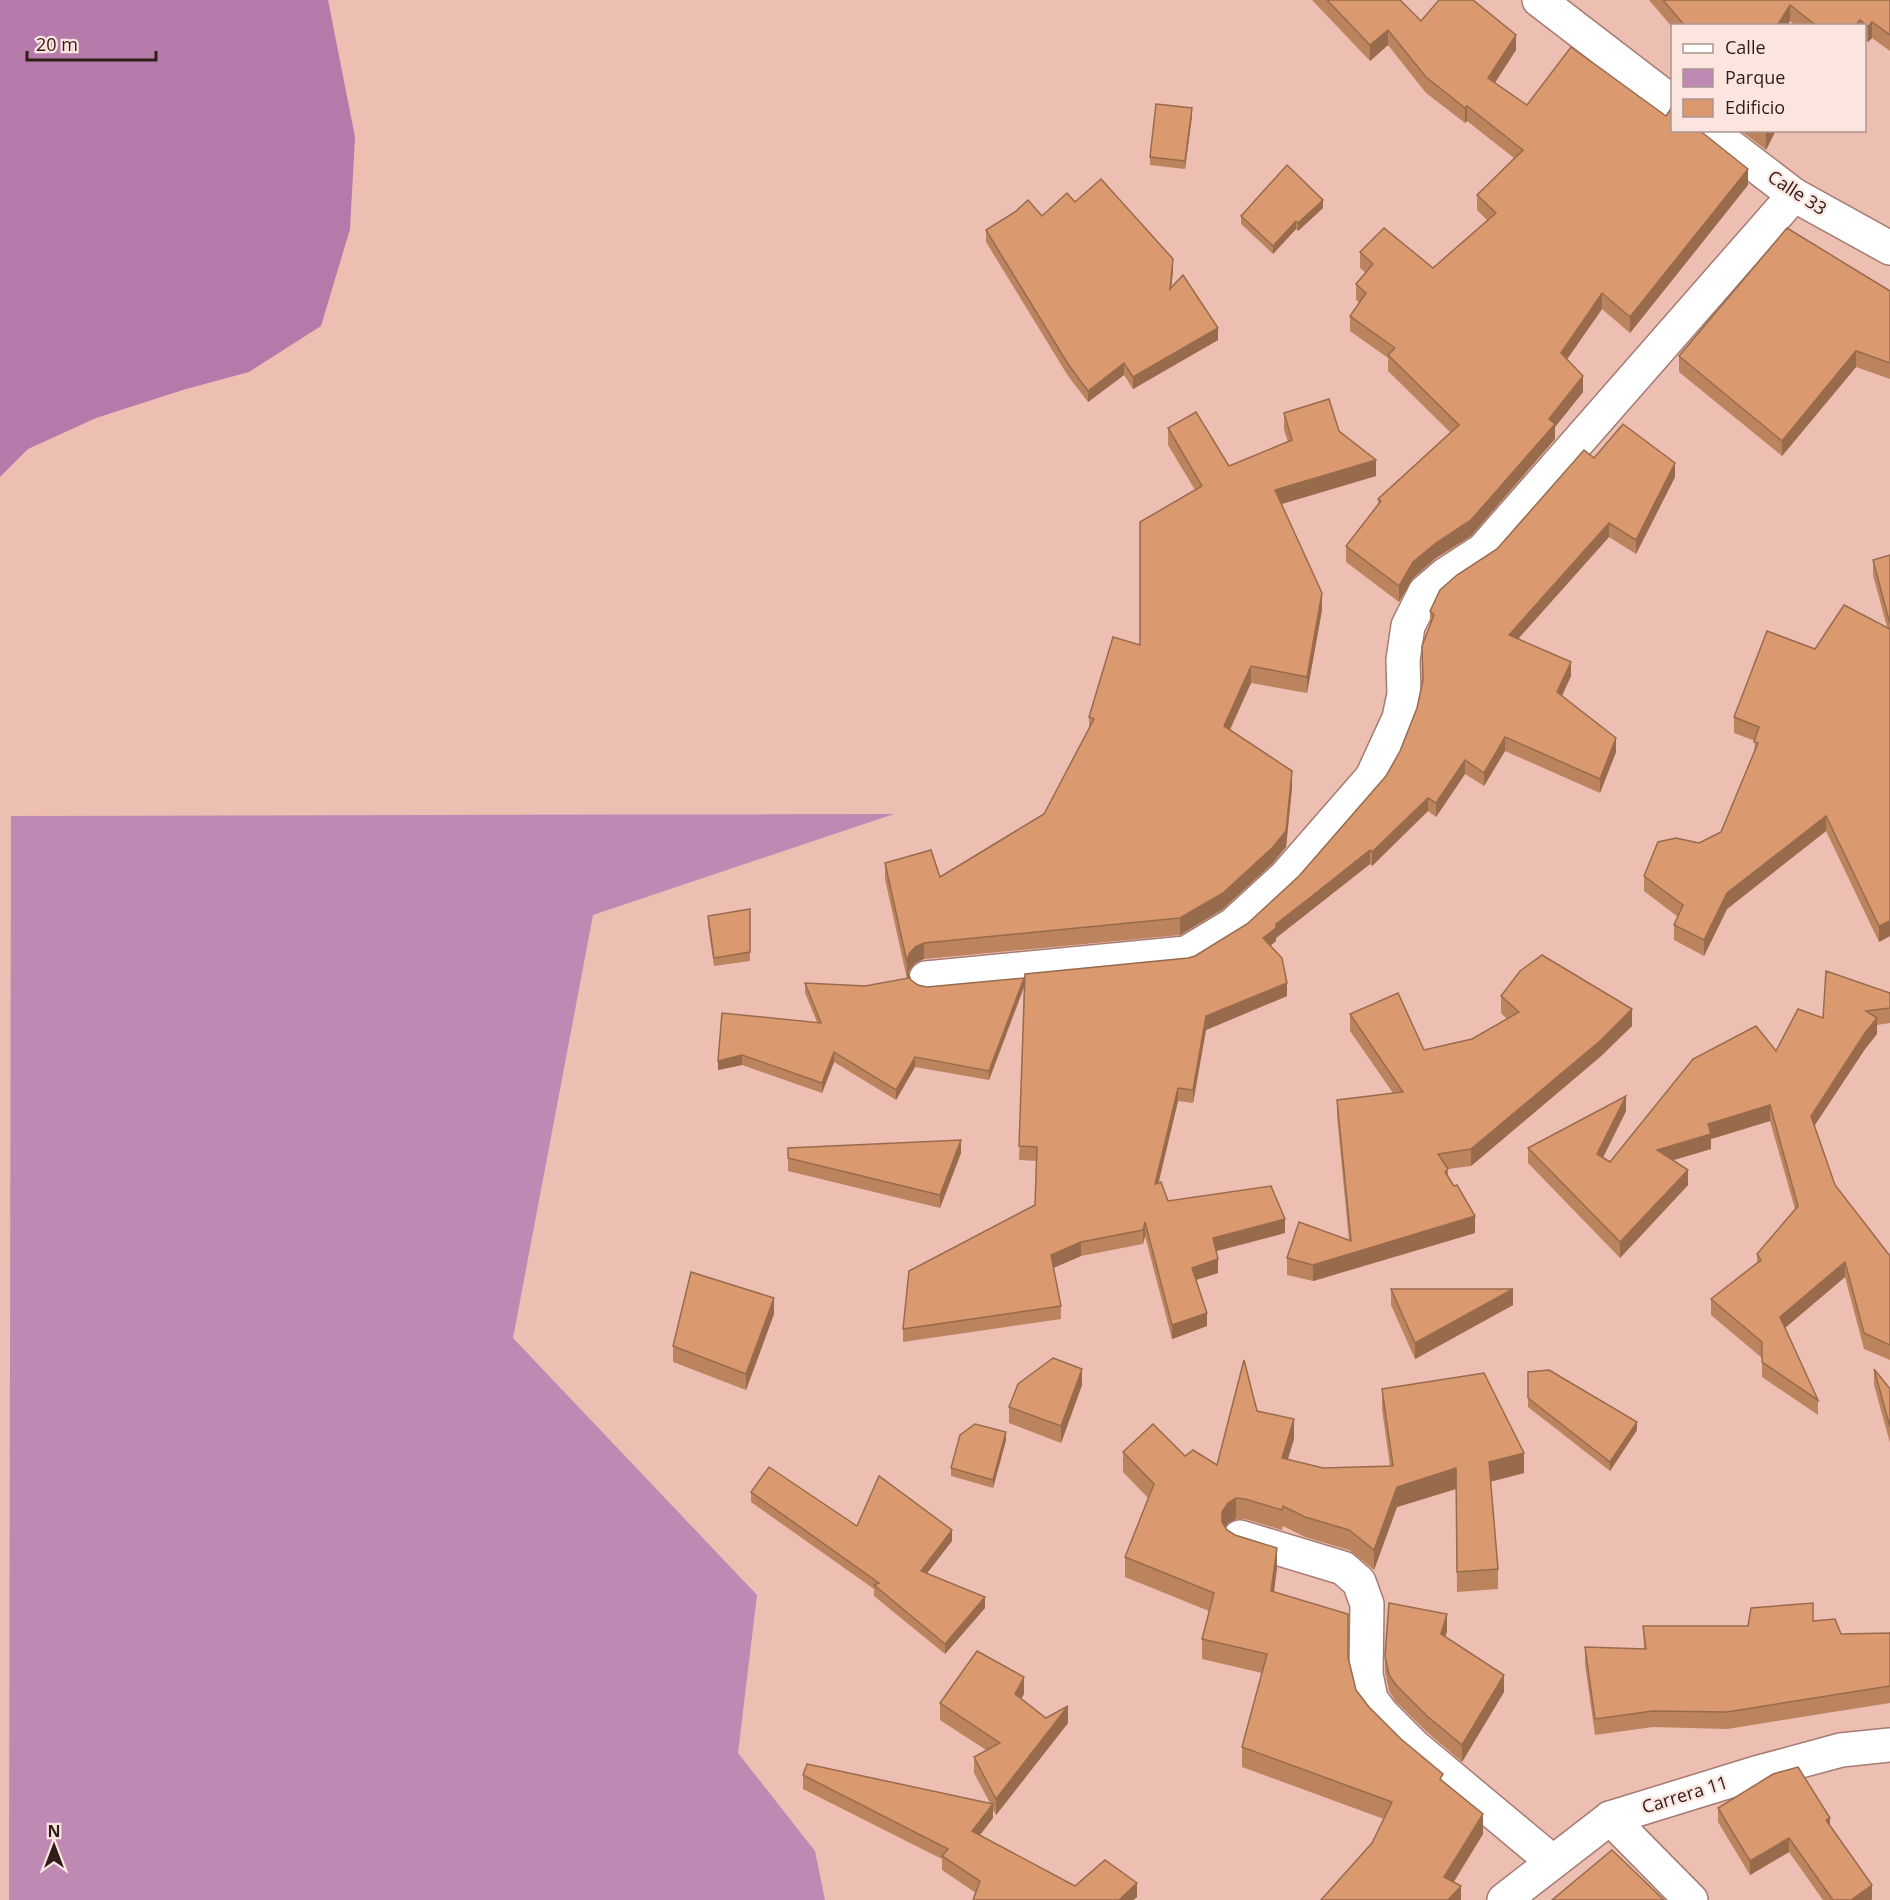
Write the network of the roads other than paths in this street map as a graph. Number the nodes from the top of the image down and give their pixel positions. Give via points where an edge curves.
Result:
1 (1539, 0) edge
2 (1671, 101) edge
3 (1712, 132) edge
4 (1794, 195) junction
5 (1888, 244) edge
6 (926, 978) dead end
7 (1240, 1537) edge
8 (1890, 1745) edge
9 (1610, 1818) junction
10 (1553, 1862) junction
11 (1504, 1900) edge
12 (1691, 1900) edge

1 - 2 street
3 - 4 street, Calle 33
4 - 5 street, Calle 33
4 - 6 street via 1483,550 1425,592 1408,626 1399,718 1372,777 1285,877 1234,924 1186,953
7 - 10 street via 1343,1568 1359,1582 1367,1604 1366,1674 1371,1699 1414,1746
8 - 9 street, Carrera 11 via 1840,1750
9 - 10 street, Carrera 11
9 - 12 street
10 - 11 street, Carrera 11

